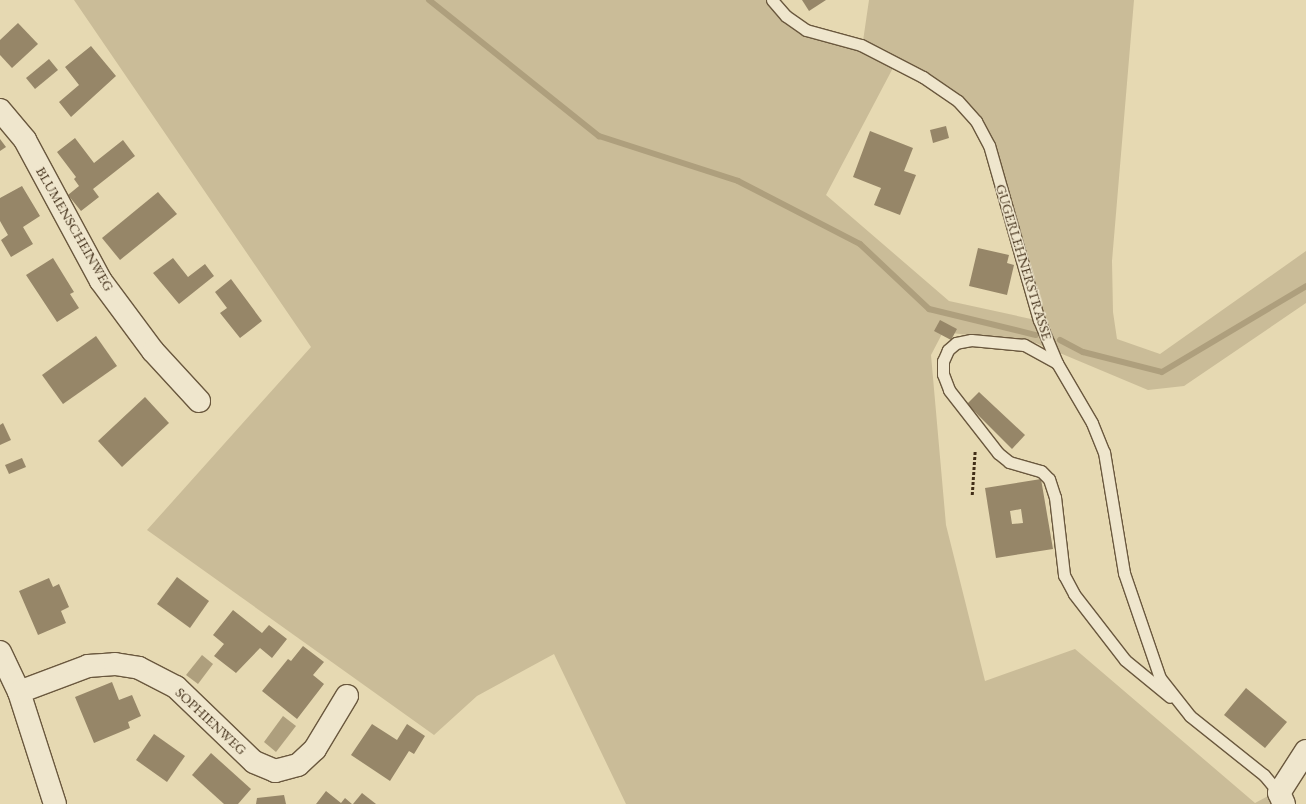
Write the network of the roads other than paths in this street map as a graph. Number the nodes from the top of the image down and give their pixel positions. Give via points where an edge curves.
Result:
1 (772, 0) edge
2 (0, 110) edge
3 (1057, 363) junction
4 (199, 401) dead end
5 (0, 652) edge
6 (19, 692) junction
7 (347, 696) dead end
8 (1175, 700) junction
9 (1306, 752) edge
10 (1281, 798) edge
11 (55, 804) edge

1 - 3 lane, GUGERLEHNERSTRASSE via 786,16 806,30 861,45 893,59 943,90 970,113 989,145 1039,320
2 - 4 street, BLUMENSCHEINWEG via 25,140 101,281 153,351
3 - 8 lane, GUGERLEHNERSTRASSE via 1092,423 1104,452 1124,573 1150,656
3 - 8 lane via 1024,345 997,340 956,343 943,361 943,374 949,390 998,453 1009,462 1041,471 1049,479 1055,497 1064,575 1074,594 1125,660
5 - 6 street
6 - 7 street, SOPHIENWEG via 88,666 115,664 139,668 176,687 254,762 276,771 298,765 315,749
6 - 11 street
8 - 10 lane, GUGERLEHNERSTRASSE via 1190,716 1264,775
9 - 10 street, GUGERLEHNERSTRASSE

